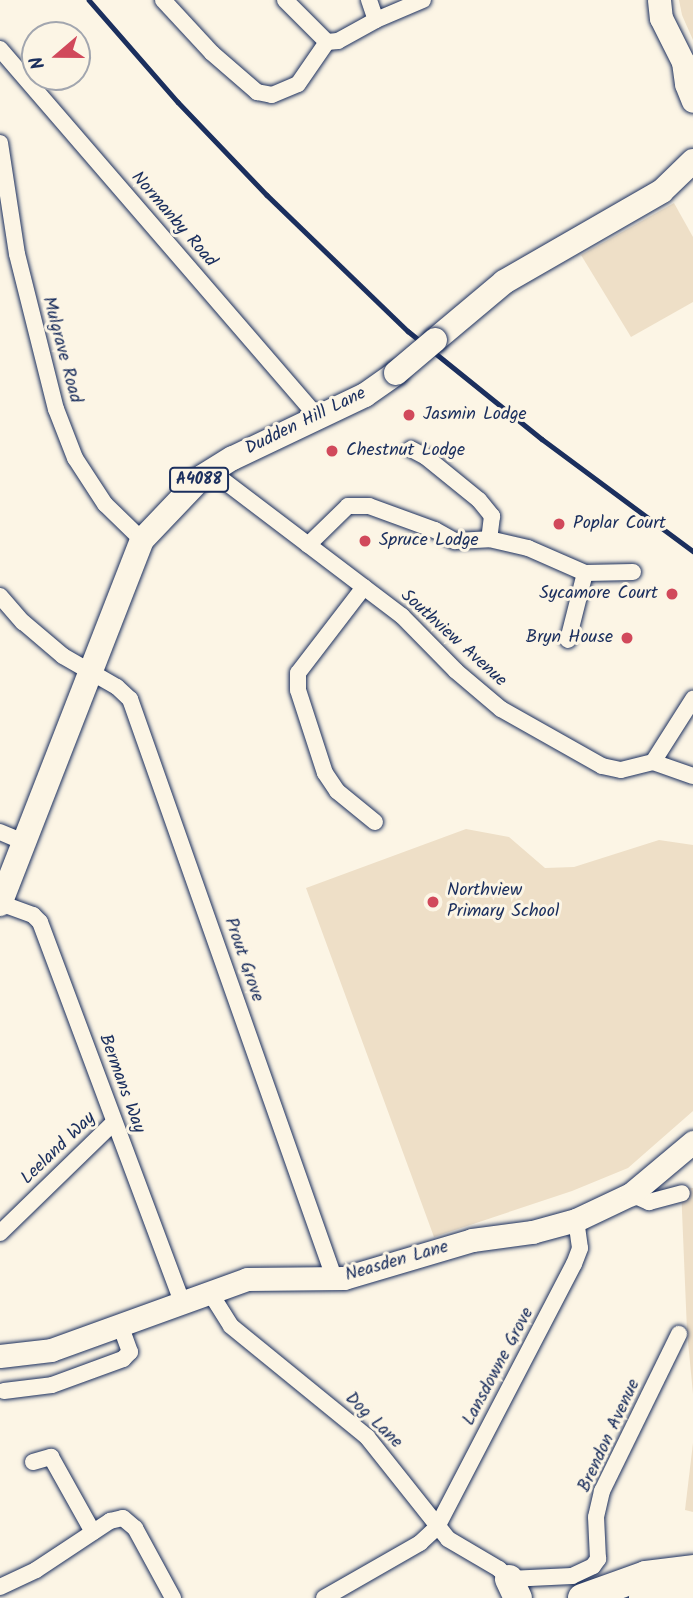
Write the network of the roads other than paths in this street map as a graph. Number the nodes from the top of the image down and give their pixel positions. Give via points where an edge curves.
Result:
1 (163, 0) edge
2 (285, 0) edge
3 (369, 0) edge
4 (423, 0) edge
5 (659, 0) edge
6 (376, 20) junction
7 (327, 42) junction
8 (0, 49) edge
9 (688, 68) edge
10 (693, 101) edge
11 (0, 143) edge
12 (693, 160) edge
13 (693, 180) edge
14 (662, 191) junction
15 (318, 417) junction
16 (411, 449) dead end
17 (211, 471) junction
18 (489, 539) junction
19 (142, 540) junction
20 (308, 545) junction
21 (633, 572) dead end
22 (585, 573) junction
23 (364, 587) junction
24 (0, 596) edge
25 (568, 639) dead end
26 (90, 673) junction
27 (693, 699) edge
28 (653, 762) junction
29 (693, 776) edge
30 (375, 822) dead end
31 (0, 832) edge
32 (26, 843) junction
33 (0, 904) edge
34 (114, 1122) junction
35 (693, 1142) edge
36 (682, 1193) dead end
37 (631, 1194) junction
38 (576, 1220) junction
39 (0, 1233) edge
40 (335, 1280) junction
41 (209, 1291) junction
42 (182, 1301) junction
43 (120, 1324) junction
44 (679, 1334) dead end
45 (1, 1355) edge
46 (4, 1391) dead end
47 (33, 1462) dead end
48 (437, 1527) junction
49 (93, 1532) junction
50 (693, 1569) edge
51 (0, 1587) edge
52 (513, 1589) edge
53 (693, 1592) edge
54 (173, 1598) edge
55 (324, 1598) edge
56 (582, 1598) edge
57 (643, 1598) edge

1 - 7 street via 212,53 257,92 272,94 298,84
2 - 7 street
3 - 6 street
4 - 6 street
5 - 9 main road via 661,18
6 - 7 street via 338,41
8 - 15 street, Normanby Road
9 - 10 main road via 686,84
11 - 19 street, Mulgrave Road via 17,254 56,409 75,458 105,504
12 - 14 main road, Dudden Hill Lane / A4088
13 - 14 main road, Dudden Hill Lane / A4088
14 - 15 main road, Dudden Hill Lane / A4088, bridge via 504,282 396,373 365,395
15 - 17 main road, Dudden Hill Lane / A4088
16 - 18 street via 479,500 492,516
17 - 19 main road, Dudden Hill Lane / A4088
17 - 20 street, Southview Avenue
18 - 20 street via 455,541 369,506 348,506
18 - 22 street via 528,548
19 - 26 main road, Dudden Hill Lane / A4088
20 - 23 street, Southview Avenue
21 - 22 street
22 - 25 street
23 - 28 street, Southview Avenue via 502,709 602,766 621,770
23 - 30 street via 298,673 298,690 325,773 337,791
24 - 26 street, Prout Grove via 43,639
26 - 32 main road, Dudden Hill Lane / A4088
26 - 40 street, Prout Grove via 131,699
27 - 28 street
28 - 29 street
31 - 32 street
32 - 33 main road, Dudden Hill Lane / A4088
33 - 34 street, Bermans Way via 33,915 40,922
34 - 39 street, Leeland Way
34 - 42 street, Bermans Way
35 - 37 main road, Neasden Lane
36 - 37 street via 649,1202
37 - 38 main road, Neasden Lane
38 - 40 main road, Neasden Lane via 472,1240
38 - 48 street, Lansdowne Grove via 580,1248 574,1264
40 - 41 main road, Neasden Lane via 259,1278
41 - 42 main road, Neasden Lane
41 - 48 street, Dog Lane via 231,1326 367,1437
42 - 43 main road, Neasden Lane
43 - 45 main road, Neasden Lane via 51,1350
43 - 46 street via 130,1352 123,1359 52,1385
44 - 52 street, Brendon Avenue via 602,1491 596,1517 598,1559 572,1576
47 - 49 street via 51,1457
48 - 52 street, Dog Lane via 458,1546 499,1569
48 - 55 street via 420,1543
49 - 51 street via 36,1570
49 - 54 street via 123,1518 135,1528
50 - 56 highway via 646,1575
53 - 57 highway

